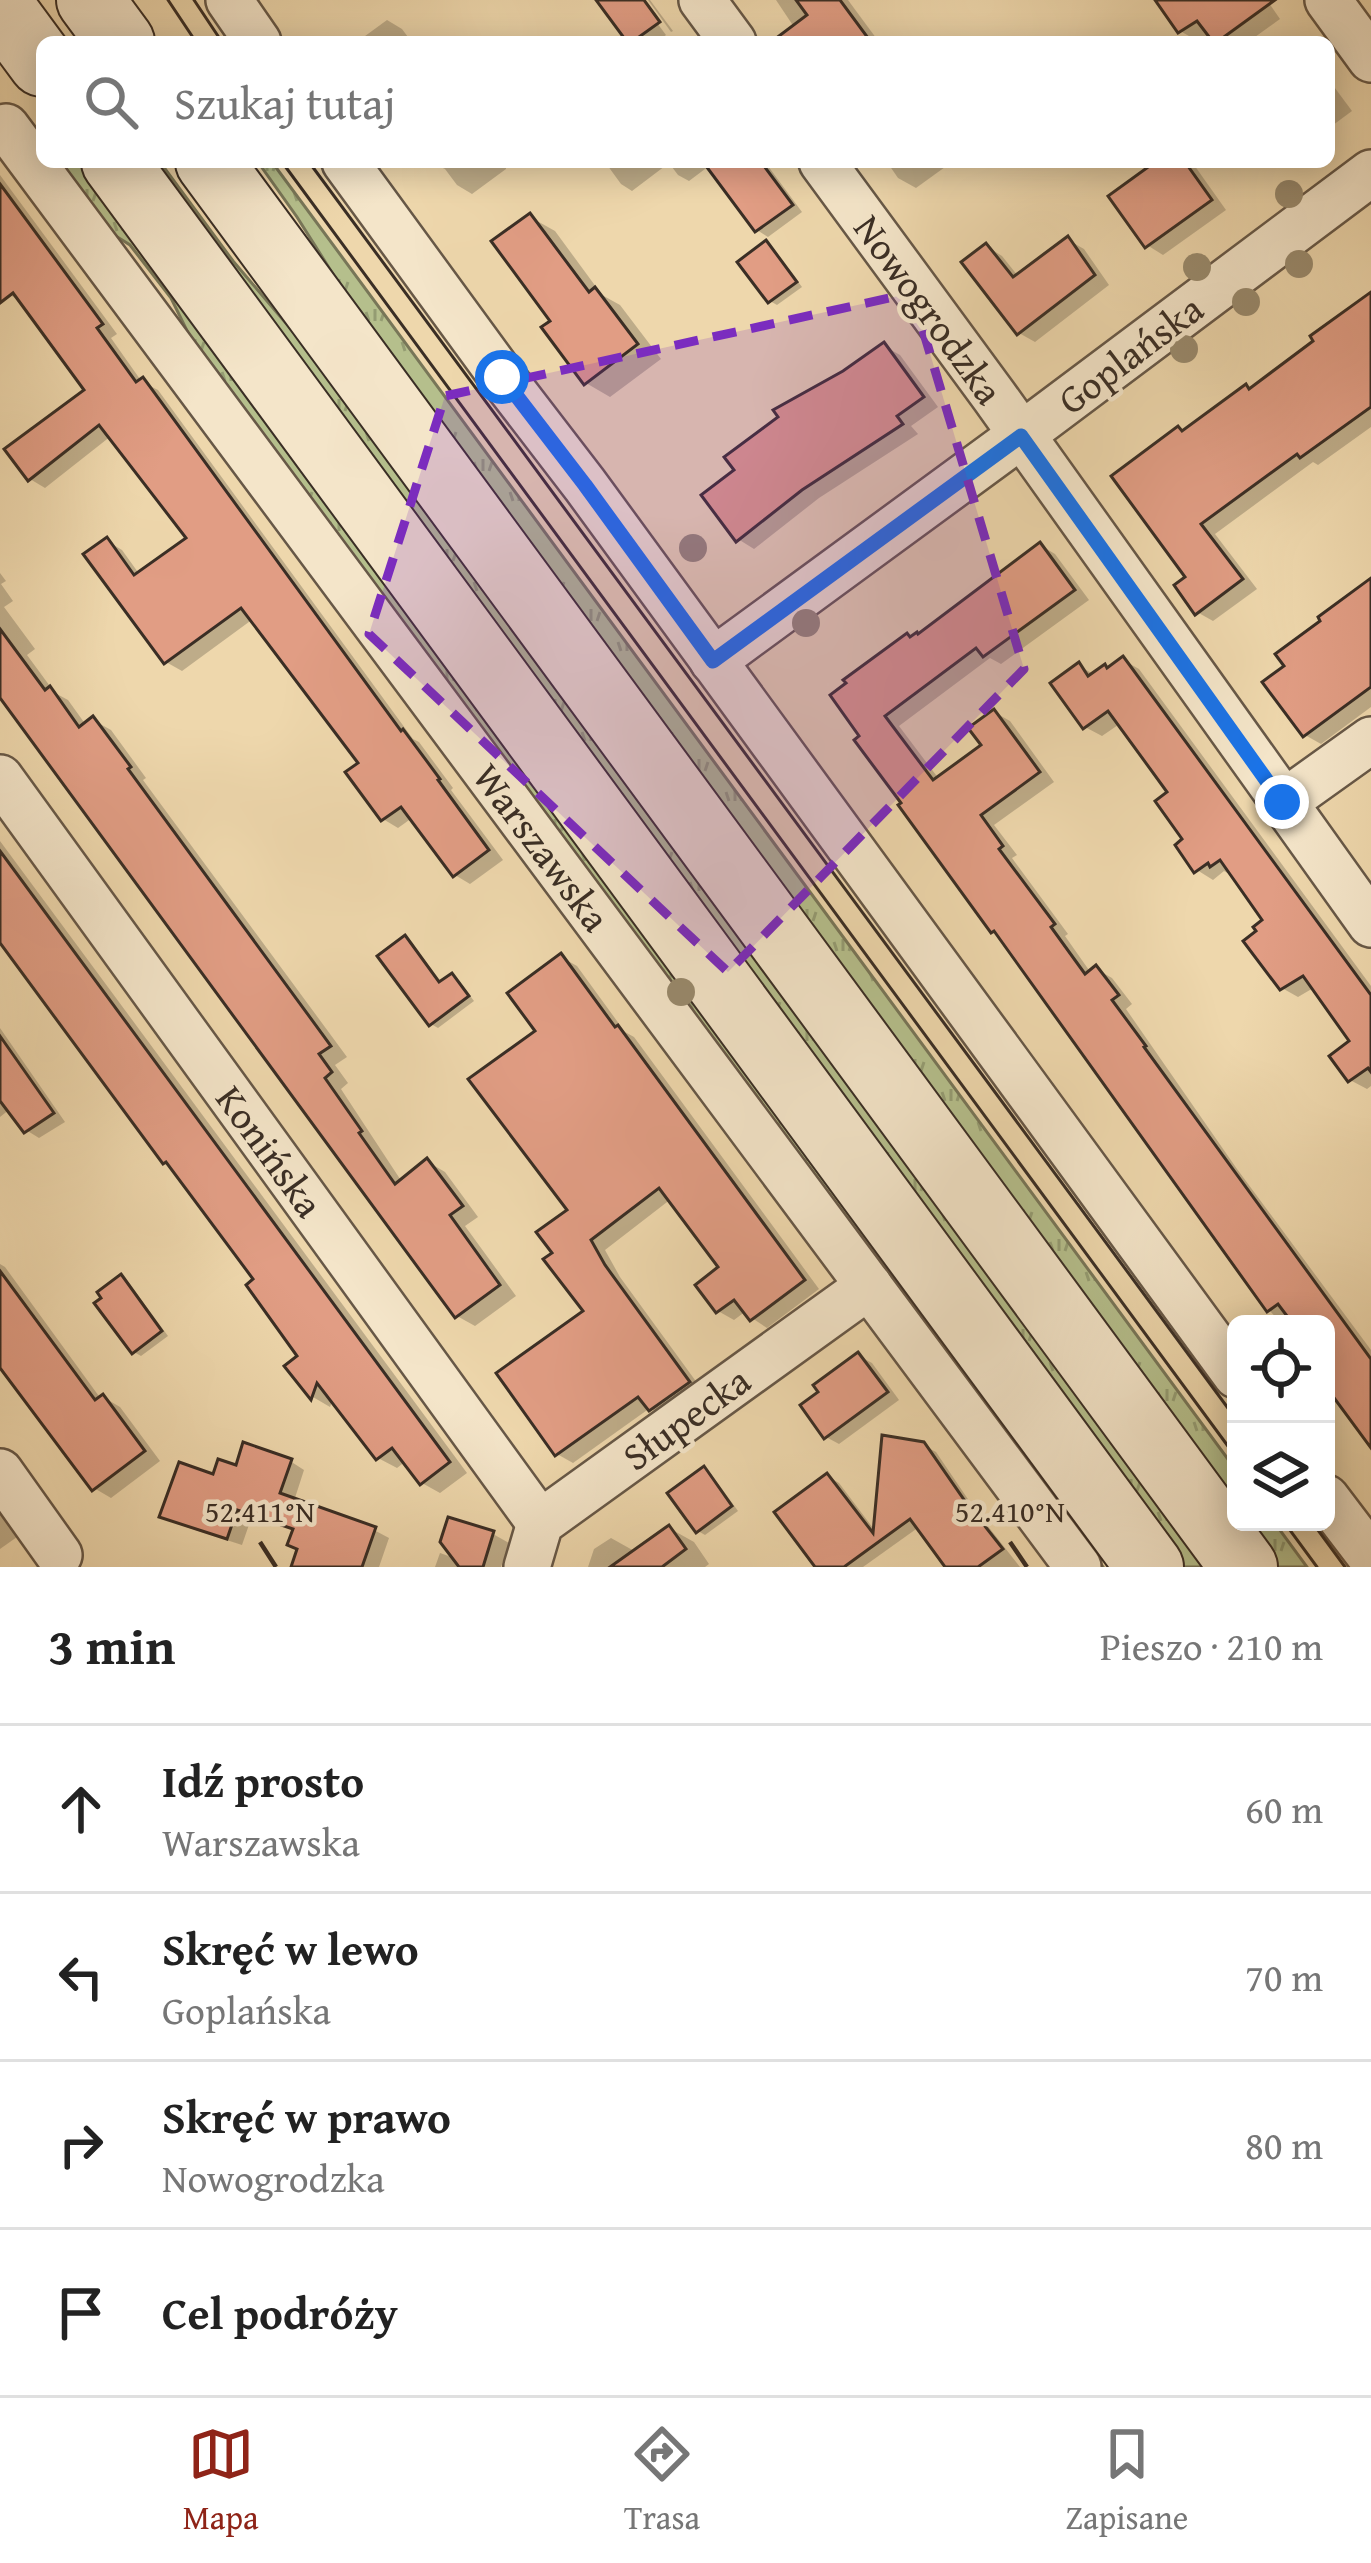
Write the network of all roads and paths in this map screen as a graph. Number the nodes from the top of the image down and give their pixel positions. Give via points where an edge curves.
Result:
1 (229, 0) edge
2 (702, 0) edge
3 (1328, 0) edge
4 (0, 6) edge
5 (254, 36) edge
6 (729, 36) edge
7 (36, 55) edge
8 (1371, 59) edge
9 (6, 128) dead end
10 (119, 168) edge
11 (213, 168) edge
12 (349, 168) edge
13 (826, 168) edge
14 (1371, 173) edge
15 (1021, 436) junction
16 (713, 661) junction
17 (1371, 740) edge
18 (0, 778) edge
19 (1282, 802) junction
20 (1371, 924) edge
21 (869, 1286) junction
22 (1227, 1363) edge
23 (0, 1472) edge
24 (1335, 1510) edge
25 (540, 1523) junction
26 (1371, 1557) edge
27 (64, 1563) edge
28 (527, 1567) edge
29 (1078, 1567) edge
30 (1150, 1567) edge
31 (1244, 1567) edge

1 - 5 street
2 - 6 street
3 - 8 street
4 - 7 main road
9 - 21 street, Warszawska
10 - 30 main road, Warszawska
11 - 31 main road
12 - 16 street
13 - 15 street, Nowogrodzka
14 - 15 street, Goplańska
15 - 16 street, Goplańska
15 - 19 street, Nowogrodzka
16 - 22 street
17 - 19 street
18 - 25 street, Konińska
19 - 20 street, Nowogrodzka
21 - 25 street, Słupecka
21 - 29 street, Warszawska
23 - 27 street
24 - 26 street
25 - 28 street

